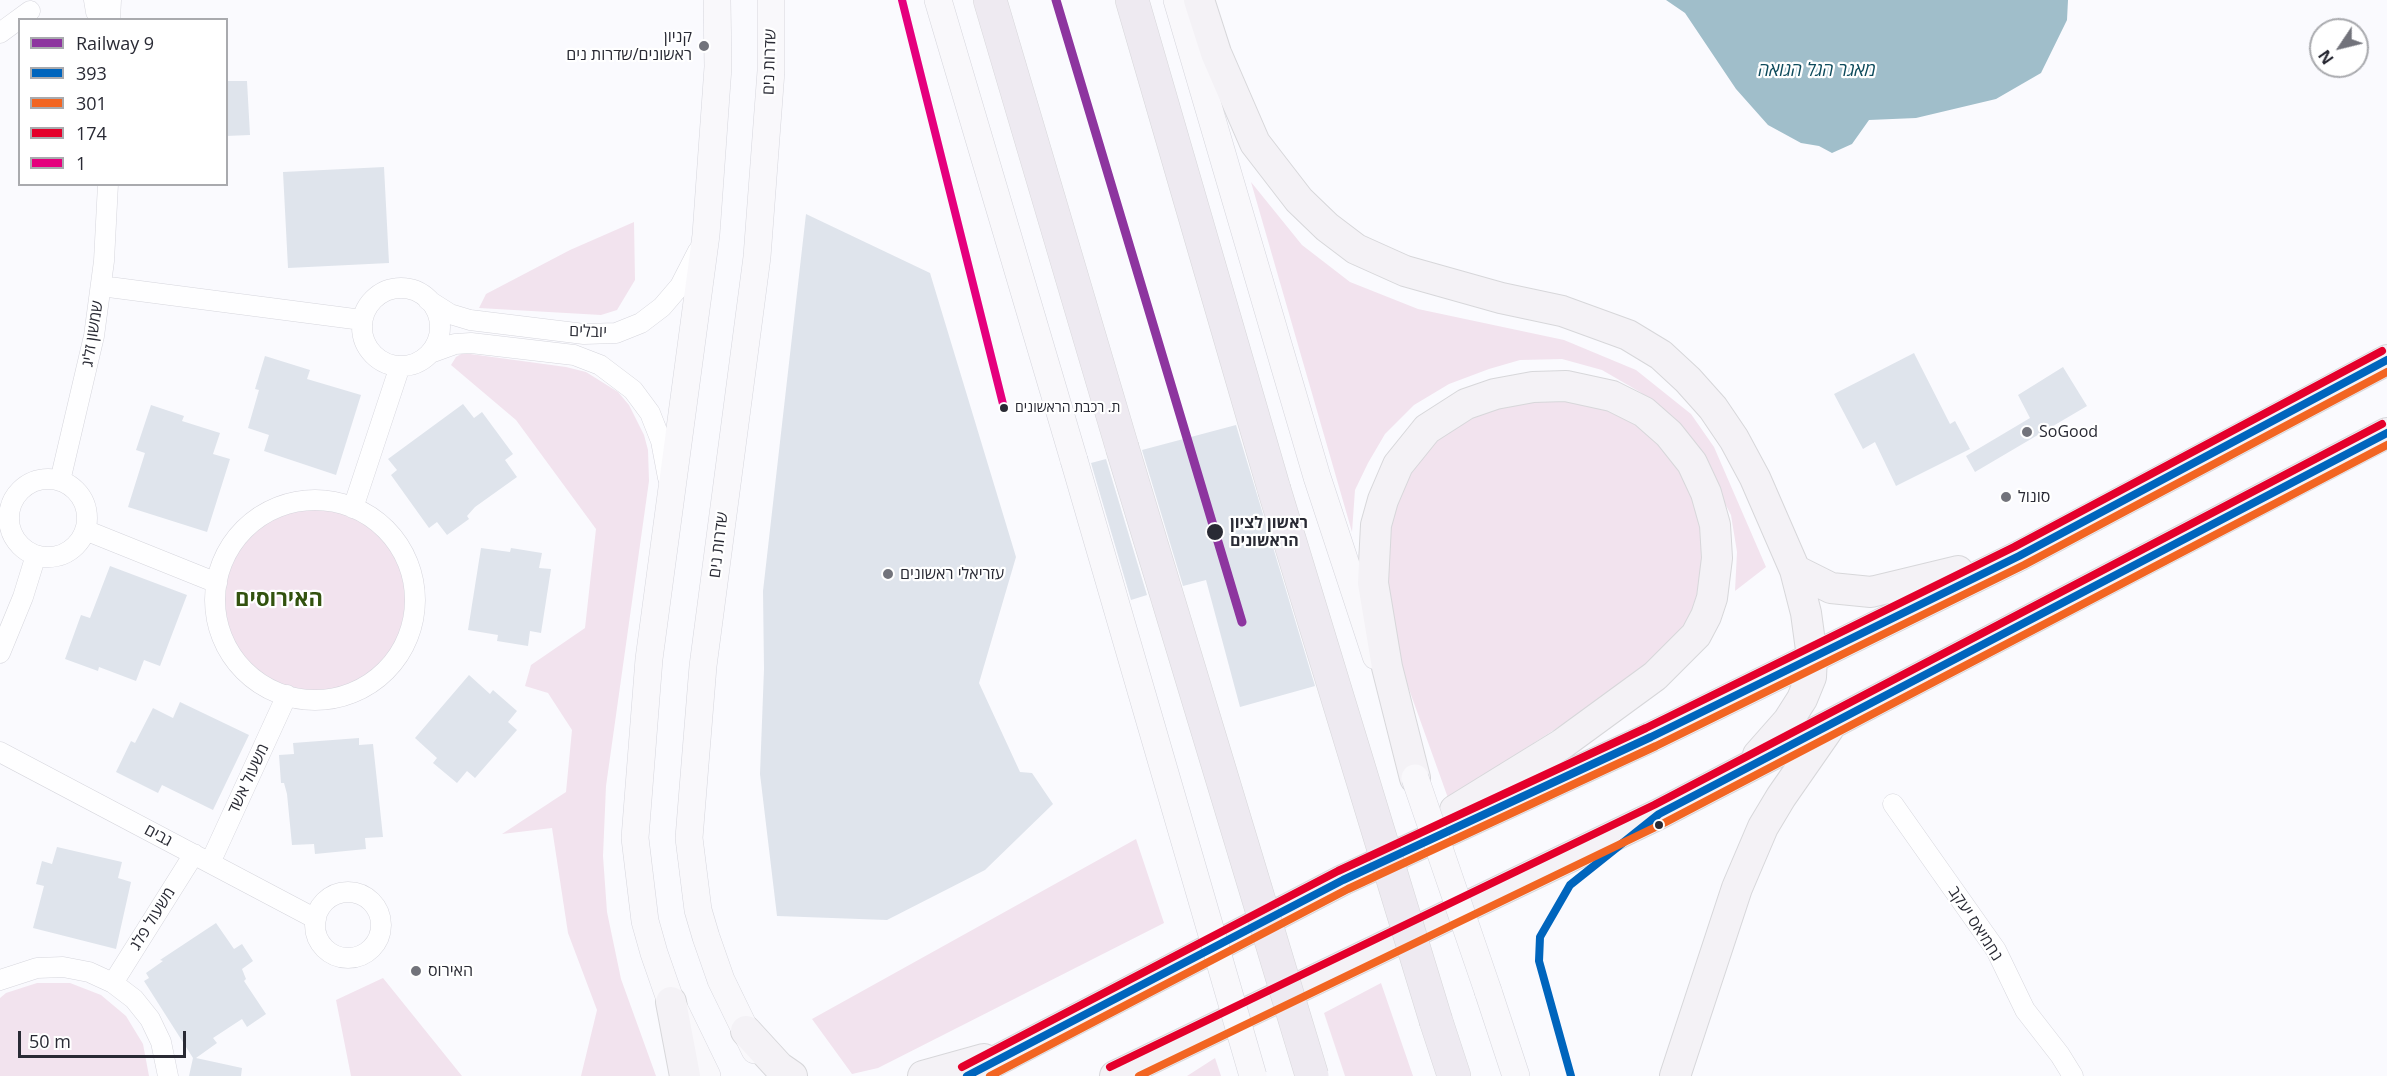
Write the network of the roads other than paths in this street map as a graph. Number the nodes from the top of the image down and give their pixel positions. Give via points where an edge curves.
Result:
1 (94, 0) edge
2 (111, 0) edge
3 (717, 0) edge
4 (771, 0) edge
5 (938, 0) edge
6 (990, 0) edge
7 (1132, 0) edge
8 (1177, 0) edge
9 (1199, 0) edge
10 (30, 11) dead end
11 (20, 18) edge
12 (100, 18) edge
13 (110, 18) edge
14 (18, 20) edge
15 (0, 33) edge
16 (108, 186) edge
17 (706, 235) junction
18 (101, 286) junction
19 (428, 300) junction
20 (362, 320) junction
21 (430, 353) junction
22 (2387, 360) edge
23 (400, 366) junction
24 (2387, 433) edge
25 (60, 481) junction
26 (671, 494) junction
27 (7, 497) edge
28 (353, 508) junction
29 (85, 530) junction
30 (36, 555) junction
31 (2019, 556) junction
32 (1795, 570) junction
33 (217, 583) junction
34 (0, 653) edge
35 (1812, 657) junction
36 (287, 695) junction
37 (1833, 723) junction
38 (0, 752) edge
39 (1744, 769) junction
40 (1415, 778) junction
41 (1893, 804) dead end
42 (202, 859) junction
43 (1343, 880) junction
44 (316, 919) dead end
45 (0, 980) edge
46 (113, 983) junction
47 (671, 1002) junction
48 (1255, 1008) junction
49 (746, 1031) junction
50 (1035, 1042) junction
51 (168, 1076) edge
52 (685, 1076) edge
53 (707, 1076) edge
54 (767, 1076) edge
55 (792, 1076) edge
56 (923, 1076) edge
57 (967, 1076) edge
58 (1115, 1076) edge
59 (1150, 1076) edge
60 (1253, 1076) edge
61 (1312, 1076) edge
62 (1454, 1076) edge
63 (1516, 1076) edge
64 (1675, 1076) edge
65 (2073, 1076) edge

1 - 12 street
2 - 13 street
3 - 17 main road via 718,67
4 - 49 main road, שדרות נים via 771,71 757,257 703,666 689,838 698,910 722,981
5 - 60 main road, bridge
6 - 61 highway, bridge
7 - 62 highway, bridge via 1274,489
8 - 40 main road via 1317,477
9 - 32 main road via 1216,53 1255,143 1299,200 1327,227 1356,249 1405,271 1596,322 1661,355 1688,380 1734,439
10 - 11 street
14 - 15 street
16 - 18 street, שמשון זליג
17 - 19 street, יובלים via 683,280 662,307 641,323 616,333 585,334 464,319
17 - 26 main road
18 - 20 street
18 - 25 street, שמשון זליג via 88,368
19 - 20 street via 407,288 389,289 369,303
19 - 21 street via 436,310 439,328
20 - 23 street via 363,338 369,349 382,361
21 - 23 street via 417,362
21 - 26 street, יובלים via 471,343 573,355 606,368 633,390 650,413 661,441
22 - 31 main road
23 - 28 street
24 - 37 main road
25 - 27 street via 43,479
25 - 29 street via 83,501 87,513
26 - 47 main road via 649,659 635,838 645,921
27 - 30 street via 13,535
28 - 33 street via 317,500 272,510 235,540
28 - 36 street via 386,531 405,557 414,587 410,632 385,672 359,690 329,699
29 - 30 street via 65,553
29 - 33 street
30 - 34 street
31 - 32 main road via 1871,592 1831,588
31 - 35 main road
32 - 35 main road
33 - 36 street via 220,628 234,657 256,680
35 - 39 main road via 1811,677 1802,699 1788,721
35 - 43 main road via 1651,737
36 - 42 street, משעול אשד
37 - 39 main road
37 - 64 main road via 1763,827 1737,888
38 - 42 street, גבים
39 - 48 main road via 1659,814
40 - 43 main road via 1387,667 1373,583 1376,525 1398,465 1427,429 1466,404 1495,394 1566,386 1612,396 1644,412 1669,434 1692,463 1715,525 1717,558 1712,598 1696,635 1655,676 1562,744
40 - 63 main road, bridge
41 - 65 street, נחמיאס יעקב via 1996,951 2025,1010
42 - 44 street, גבים
42 - 46 street, משעול פלג
43 - 50 main road
45 - 46 street via 37,968 63,967 89,972
46 - 51 street via 134,999 150,1019 161,1042
47 - 52 main road
47 - 53 main road
48 - 58 main road
48 - 59 main road
49 - 54 main road, שדרות נים
49 - 55 main road via 778,1067
50 - 56 main road
50 - 57 main road

